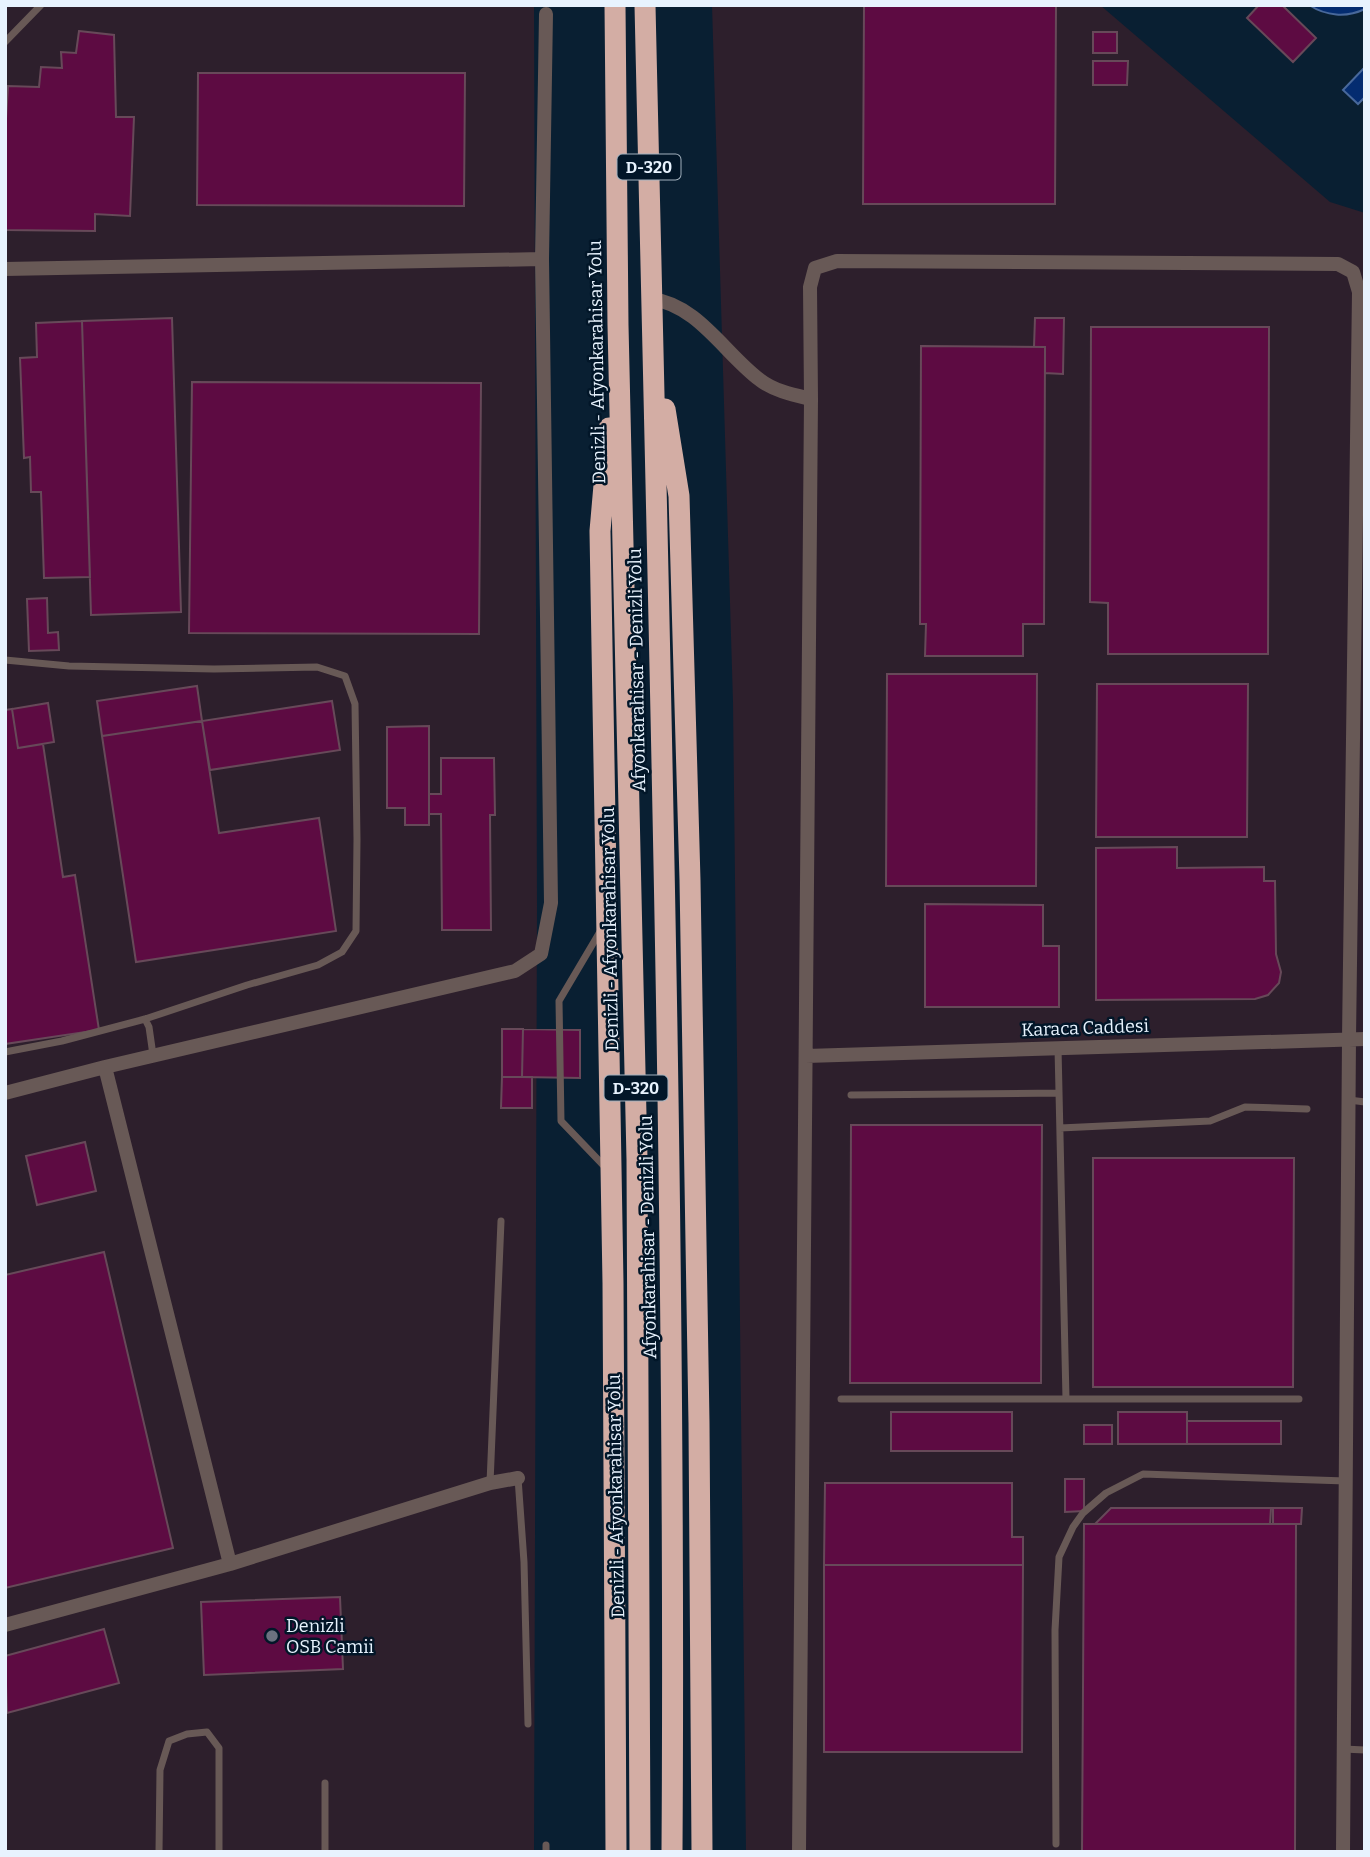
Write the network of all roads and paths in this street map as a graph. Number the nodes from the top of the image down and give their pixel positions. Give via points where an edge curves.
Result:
1 (41, 5) edge
2 (615, 5) edge
3 (645, 5) edge
4 (546, 10) edge
5 (5, 42) edge
6 (542, 259) junction
7 (5, 269) edge
8 (652, 299) junction
9 (618, 325) junction
10 (653, 328) junction
11 (811, 399) junction
12 (1359, 642) edge
13 (5, 660) edge
14 (607, 920) junction
15 (145, 1019) junction
16 (1349, 1038) junction
17 (1365, 1038) edge
18 (1058, 1048) junction
19 (5, 1052) edge
20 (153, 1055) junction
21 (806, 1056) junction
22 (105, 1067) junction
23 (5, 1093) edge
24 (1059, 1093) junction
25 (851, 1095) dead end
26 (1349, 1100) junction
27 (1365, 1102) edge
28 (1307, 1109) dead end
29 (1059, 1128) junction
30 (611, 1173) junction
31 (501, 1222) dead end
32 (1299, 1398) dead end
33 (841, 1399) dead end
34 (1066, 1399) junction
35 (518, 1478) joint
36 (1347, 1481) junction
37 (490, 1483) junction
38 (230, 1564) junction
39 (5, 1625) edge
40 (528, 1724) dead end
41 (1343, 1749) junction
42 (1365, 1750) edge
43 (325, 1783) dead end
44 (1056, 1844) dead end
45 (159, 1852) edge
46 (219, 1852) edge
47 (325, 1852) edge
48 (616, 1852) edge
49 (640, 1852) edge
50 (673, 1852) edge
51 (702, 1852) edge
52 (799, 1852) edge
53 (1343, 1852) edge

1 - 5 lane
2 - 9 highway, Denizli - Afyonkarahisar Yolu / D-320
3 - 8 highway, D-320
4 - 6 street
6 - 7 street
6 - 20 street via 551,902 541,954 515,971
8 - 10 highway, D-320
8 - 11 street via 685,311 760,380
9 - 14 highway via 600,531
9 - 49 highway, Denizli - Afyonkarahisar Yolu / D-320 via 637,1145
10 - 50 highway, Afyonkarahisar - Denizli Yolu / D-320 via 670,1170
10 - 51 highway via 679,496 700,1463
11 - 12 street via 810,287 816,268 837,261 1338,264 1353,272 1359,292
11 - 21 street
12 - 16 street
13 - 15 lane via 69,666 317,667 345,677 355,704 357,741 356,931 342,952 318,965
14 - 30 highway
14 - 30 lane via 559,1001 561,1121
15 - 19 lane
15 - 20 lane
16 - 17 street, Karaca Caddesi
16 - 18 street, Karaca Caddesi
16 - 26 street
18 - 21 street, Karaca Caddesi
18 - 24 lane
20 - 22 street
21 - 52 street
22 - 23 street
22 - 38 street
24 - 25 lane
24 - 29 lane
26 - 27 lane
26 - 36 street
28 - 29 lane via 1245,1107 1210,1121
29 - 34 lane
30 - 48 highway
31 - 37 lane
32 - 34 lane
33 - 34 lane
35 - 37 street
35 - 40 lane
36 - 41 street
36 - 44 lane via 1143,1474 1117,1485 1083,1513 1059,1557
37 - 38 street
38 - 39 street
41 - 42 lane
41 - 53 street
43 - 47 lane
45 - 46 lane via 160,1770 169,1741 207,1732 219,1748

